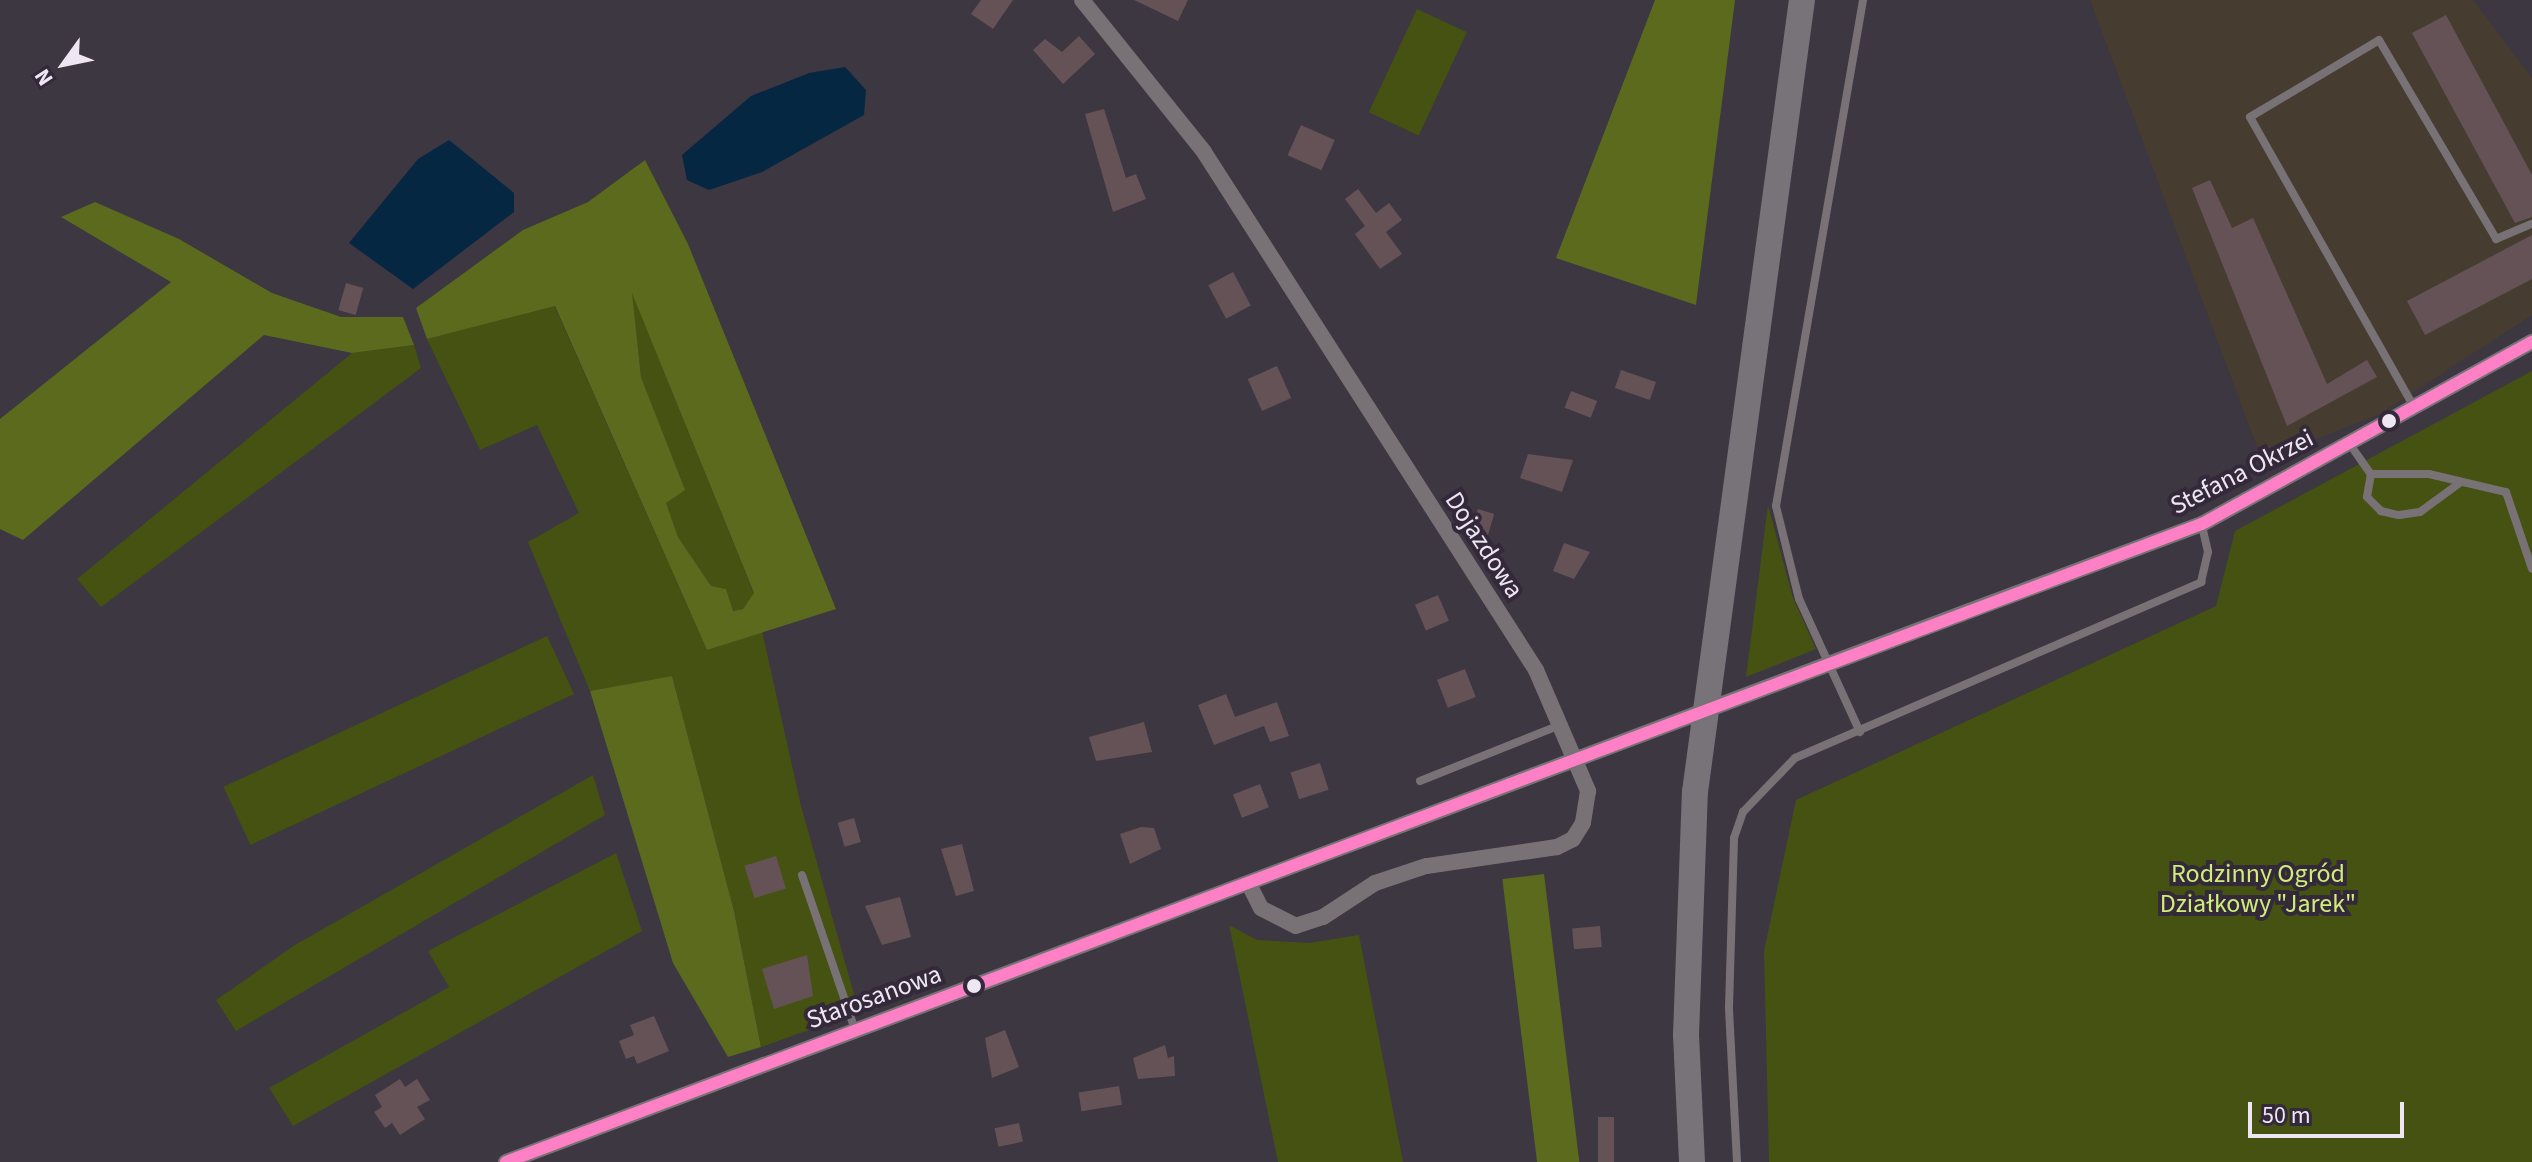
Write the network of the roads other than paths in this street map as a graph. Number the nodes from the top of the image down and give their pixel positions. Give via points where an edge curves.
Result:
1 (1082, 0) edge
2 (1802, 0) edge
3 (1863, 0) edge
4 (2532, 224) edge
5 (2532, 342) edge
6 (2414, 407) junction
7 (2349, 443) junction
8 (2371, 474) junction
9 (2461, 482) junction
10 (2202, 524) junction
11 (2532, 569) edge
12 (1561, 724) junction
13 (1860, 732) junction
14 (1420, 781) dead end
15 (1484, 794) joint
16 (802, 875) dead end
17 (1249, 884) junction
18 (855, 1030) junction
19 (506, 1162) edge
20 (1692, 1162) edge
21 (1737, 1162) edge

1 - 12 street, Dojazdowa via 1204,152 1536,670
2 - 20 main road via 1695,792 1686,1035
3 - 13 lane via 1776,506 1799,599
4 - 6 lane via 2496,239 2379,40 2250,117
5 - 6 street, Stefana Okrzei
6 - 7 street, Stefana Okrzei
7 - 8 lane
7 - 10 street, Stefana Okrzei
8 - 9 lane
8 - 9 lane via 2367,497 2381,511 2399,515 2420,512
9 - 11 lane via 2506,492
10 - 13 lane via 2208,552 2201,582
10 - 15 street, Stefana Okrzei, bridge
12 - 14 lane
12 - 17 street, Dojazdowa via 1588,791 1583,823 1573,839 1557,847 1426,866 1375,883 1323,917 1296,926 1261,908
13 - 21 lane via 1795,758 1743,812 1734,838 1729,1007
15 - 17 street, Starosanowa
16 - 18 lane
17 - 18 street, Starosanowa
18 - 19 street, Starosanowa

